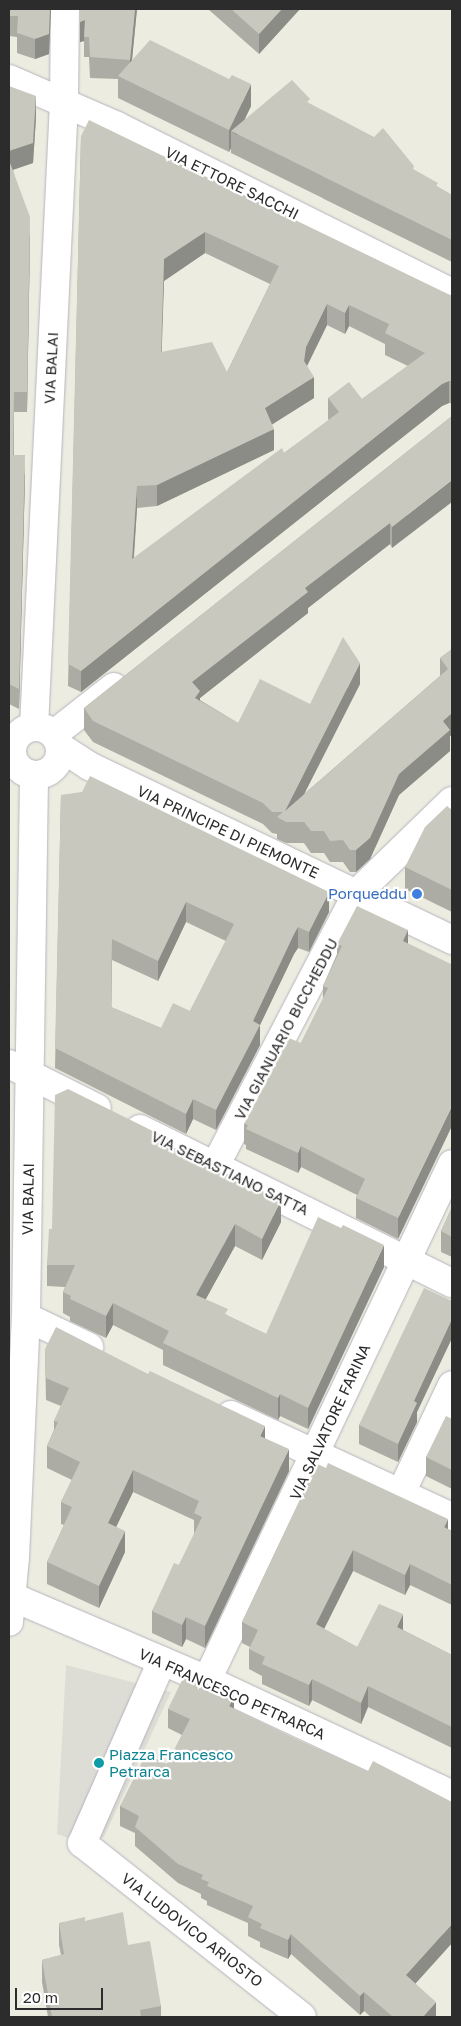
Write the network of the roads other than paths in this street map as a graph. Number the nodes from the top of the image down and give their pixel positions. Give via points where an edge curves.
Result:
1 (65, 9) edge
2 (9, 79) edge
3 (64, 102) junction
4 (452, 293) edge
5 (132, 672) edge
6 (29, 749) edge
7 (452, 800) edge
8 (357, 893) junction
9 (452, 940) edge
10 (20, 1069) edge
11 (452, 1164) edge
12 (215, 1166) junction
13 (407, 1260) junction
14 (452, 1282) edge
15 (26, 1317) junction
16 (108, 1356) edge
17 (449, 1398) edge
18 (207, 1403) edge
19 (314, 1454) junction
20 (401, 1493) junction
21 (452, 1517) edge
22 (10, 1609) edge
23 (162, 1661) junction
24 (207, 1680) junction
25 (452, 1795) edge
26 (302, 2017) edge

1 - 3 street, VIA BALAI
2 - 3 street, VIA ETTORE SACCHI
3 - 4 street, VIA ETTORE SACCHI
3 - 6 street, VIA BALAI
5 - 6 street
6 - 8 street, VIA PRINCIPE DI PIEMONTE via 89,766
6 - 10 street, VIA BALAI
7 - 8 street, VIA GIANUARIO BICCHEDDU
8 - 9 street, VIA PRINCIPE DI PIEMONTE
8 - 12 street, VIA GIANUARIO BICCHEDDU
10 - 12 street, VIA SEBASTIANO SATTA
10 - 15 street, VIA BALAI
11 - 13 street, VIA SALVATORE FARINA
12 - 13 street, VIA SEBASTIANO SATTA
13 - 14 street, VIA SEBASTIANO SATTA
13 - 19 street, VIA SALVATORE FARINA
15 - 16 street
15 - 22 street, VIA BALAI
17 - 20 street
18 - 19 street
19 - 20 street
19 - 24 street, VIA SALVATORE FARINA
20 - 21 street
22 - 23 street, VIA FRANCESCO PETRARCA
23 - 24 street, VIA FRANCESCO PETRARCA
23 - 26 street, VIA LUDOVICO ARIOSTO via 82,1843
24 - 25 street, VIA FRANCESCO PETRARCA

